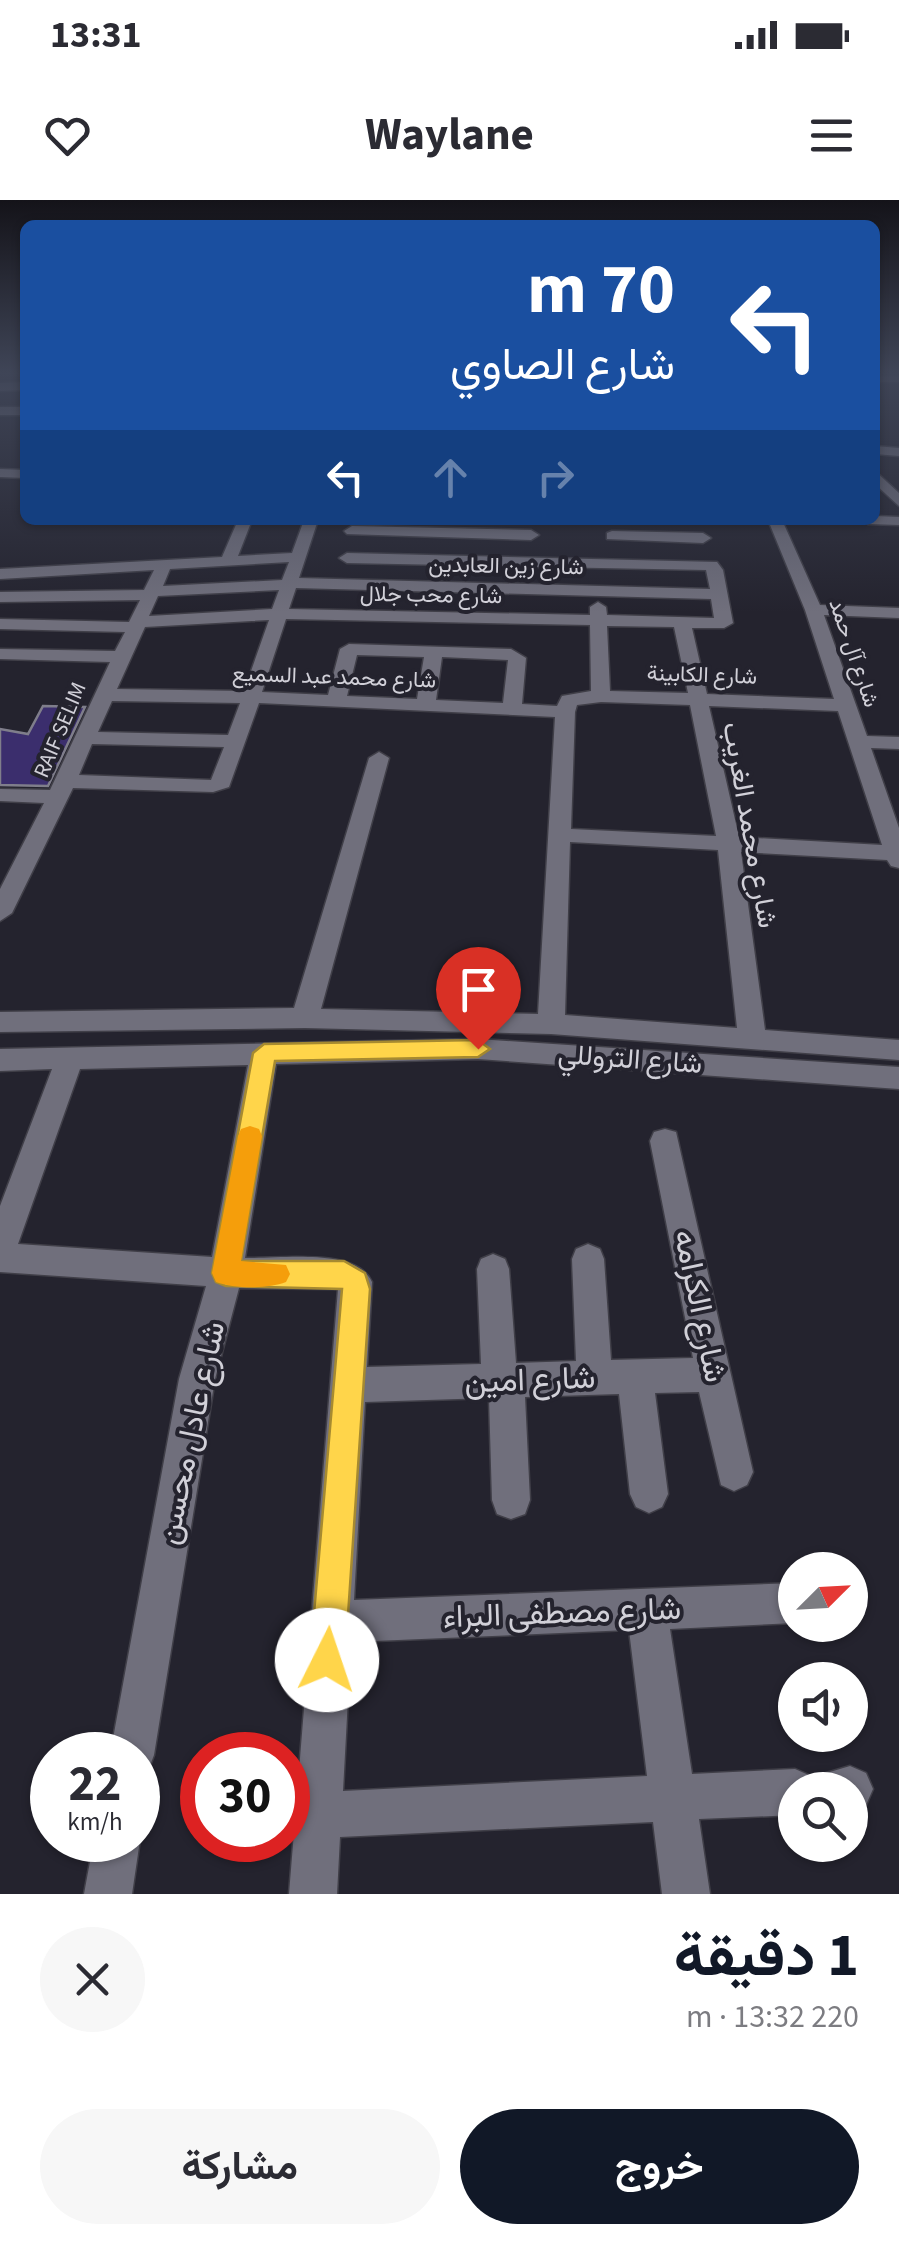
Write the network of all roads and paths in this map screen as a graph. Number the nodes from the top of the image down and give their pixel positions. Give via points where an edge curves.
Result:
1 (880, 481) edge
2 (899, 502) edge
3 (243, 525) edge
4 (309, 525) edge
5 (778, 525) edge
6 (531, 527) edge
7 (610, 528) edge
8 (352, 531) dead end
9 (703, 538) dead end
10 (298, 557) junction
11 (347, 558) dead end
12 (445, 559) junction
13 (228, 562) junction
14 (533, 562) junction
15 (619, 563) junction
16 (164, 565) junction
17 (0, 574) edge
18 (290, 584) junction
19 (443, 587) junction
20 (535, 590) junction
21 (597, 591) junction
22 (151, 593) junction
23 (719, 594) junction
24 (0, 598) edge
25 (814, 610) junction
26 (899, 613) edge
27 (282, 614) junction
28 (598, 622) junction
29 (0, 624) edge
30 (136, 624) junction
31 (682, 624) junction
32 (434, 652) junction
33 (0, 654) edge
34 (120, 657) junction
35 (102, 694) junction
36 (601, 696) junction
37 (252, 697) junction
38 (697, 700) junction
39 (336, 701) junction
40 (846, 705) junction
41 (426, 706) junction
42 (512, 710) junction
43 (565, 712) junction
44 (83, 738) junction
45 (238, 742) junction
46 (859, 742) junction
47 (899, 743) edge
48 (379, 758) dead end
49 (62, 789) junction
50 (0, 794) edge
51 (560, 835) junction
52 (729, 843) junction
53 (898, 856) edge
54 (0, 913) edge
55 (305, 1018) junction
56 (188, 1019) junction
57 (0, 1022) edge
58 (551, 1024) junction
59 (752, 1038) junction
60 (899, 1050) edge
61 (264, 1053) junction
62 (174, 1058) junction
63 (0, 1060) edge
64 (69, 1061) junction
65 (899, 1078) edge
66 (666, 1141) dead end
67 (0, 1248) edge
68 (0, 1257) edge
69 (588, 1259) dead end
70 (493, 1270) dead end
71 (226, 1273) junction
72 (714, 1374) junction
73 (635, 1376) junction
74 (596, 1378) junction
75 (503, 1380) junction
76 (346, 1386) junction
77 (734, 1472) dead end
78 (650, 1494) dead end
79 (511, 1500) dead end
80 (778, 1604) edge
81 (647, 1609) junction
82 (330, 1622) junction
83 (136, 1732) edge
84 (778, 1793) edge
85 (674, 1798) junction
86 (318, 1815) junction
87 (113, 1862) edge
88 (108, 1894) edge
89 (314, 1894) edge
90 (686, 1894) edge

1 - 2 street
3 - 13 street
4 - 10 street
5 - 25 street, شارع آل حمد
6 - 8 street
6 - 14 street
7 - 9 street
7 - 15 street
10 - 13 street
10 - 18 street
11 - 12 street
12 - 14 street
12 - 19 street
13 - 16 street
14 - 15 street
14 - 20 street
15 - 23 street via 711,565
16 - 17 street
16 - 22 street, RAIF SELIM
18 - 19 street, شارع زين العابدين
18 - 22 street, شارع زين العابدين
18 - 27 street
19 - 20 street, شارع زين العابدين
20 - 21 street, شارع زين العابدين
21 - 23 street, شارع زين العابدين
21 - 28 street
22 - 24 street, شارع زين العابدين
22 - 30 street, RAIF SELIM
23 - 31 street, شارع محب جلال via 724,623
25 - 26 street
25 - 40 street, شارع آل حمد
27 - 28 street, شارع محب جلال
27 - 30 street, شارع محب جلال
27 - 37 street
28 - 31 street, شارع محب جلال
28 - 36 street
29 - 30 street, شارع محب جلال
30 - 34 street, RAIF SELIM
31 - 38 street, شارع محمد الغريب
32 - 39 street via 347,650
32 - 41 street
32 - 42 street via 516,656
33 - 34 street
34 - 35 street, RAIF SELIM
35 - 37 street, شارع محمد عبد السميع
35 - 44 street, RAIF SELIM
36 - 38 street, شارع الكابينة
36 - 43 street, شارع الكابينة via 569,700
37 - 39 street, شارع محمد عبد السميع
37 - 45 street
38 - 40 street, شارع الكابينة
38 - 52 street, شارع محمد الغريب
39 - 41 street, شارع محمد عبد السميع
40 - 46 street, شارع آل حمد
41 - 42 street, شارع محمد عبد السميع
42 - 43 street, شارع محمد عبد السميع
43 - 51 street
44 - 45 street
44 - 49 street, RAIF SELIM
45 - 49 street via 225,779 213,786
46 - 47 street
46 - 53 street, شارع آل حمد
48 - 55 street
49 - 50 street
49 - 54 street, RAIF SELIM
51 - 52 street
51 - 58 street
52 - 53 street
52 - 59 street, شارع محمد الغريب
55 - 56 street, شارع التروللي
55 - 58 street, شارع التروللي
56 - 57 street, شارع التروللي
56 - 62 street
58 - 59 street, شارع التروللي
59 - 60 street, شارع التروللي
61 - 62 street, شارع التروللي
61 - 65 street, شارع التروللي via 478,1049
61 - 71 street, شارع عادل محسن
62 - 64 street, شارع التروللي
63 - 64 street, شارع التروللي
64 - 67 street
66 - 72 street, شارع الكرامه
68 - 71 street
69 - 74 street
70 - 75 street
71 - 76 street via 350,1277 356,1289
71 - 83 street, شارع عادل محسن via 197,1379
72 - 73 street, شارع امين
72 - 77 street, شارع الكرامه
73 - 74 street, شارع امين
73 - 78 street
74 - 75 street, شارع امين
75 - 76 street, شارع امين
75 - 79 street
76 - 82 street
80 - 81 street, شارع مصطفى البراء
81 - 82 street, شارع مصطفى البراء
81 - 85 street
82 - 86 street
84 - 85 street
85 - 86 street
85 - 90 street
86 - 89 street
87 - 88 street

